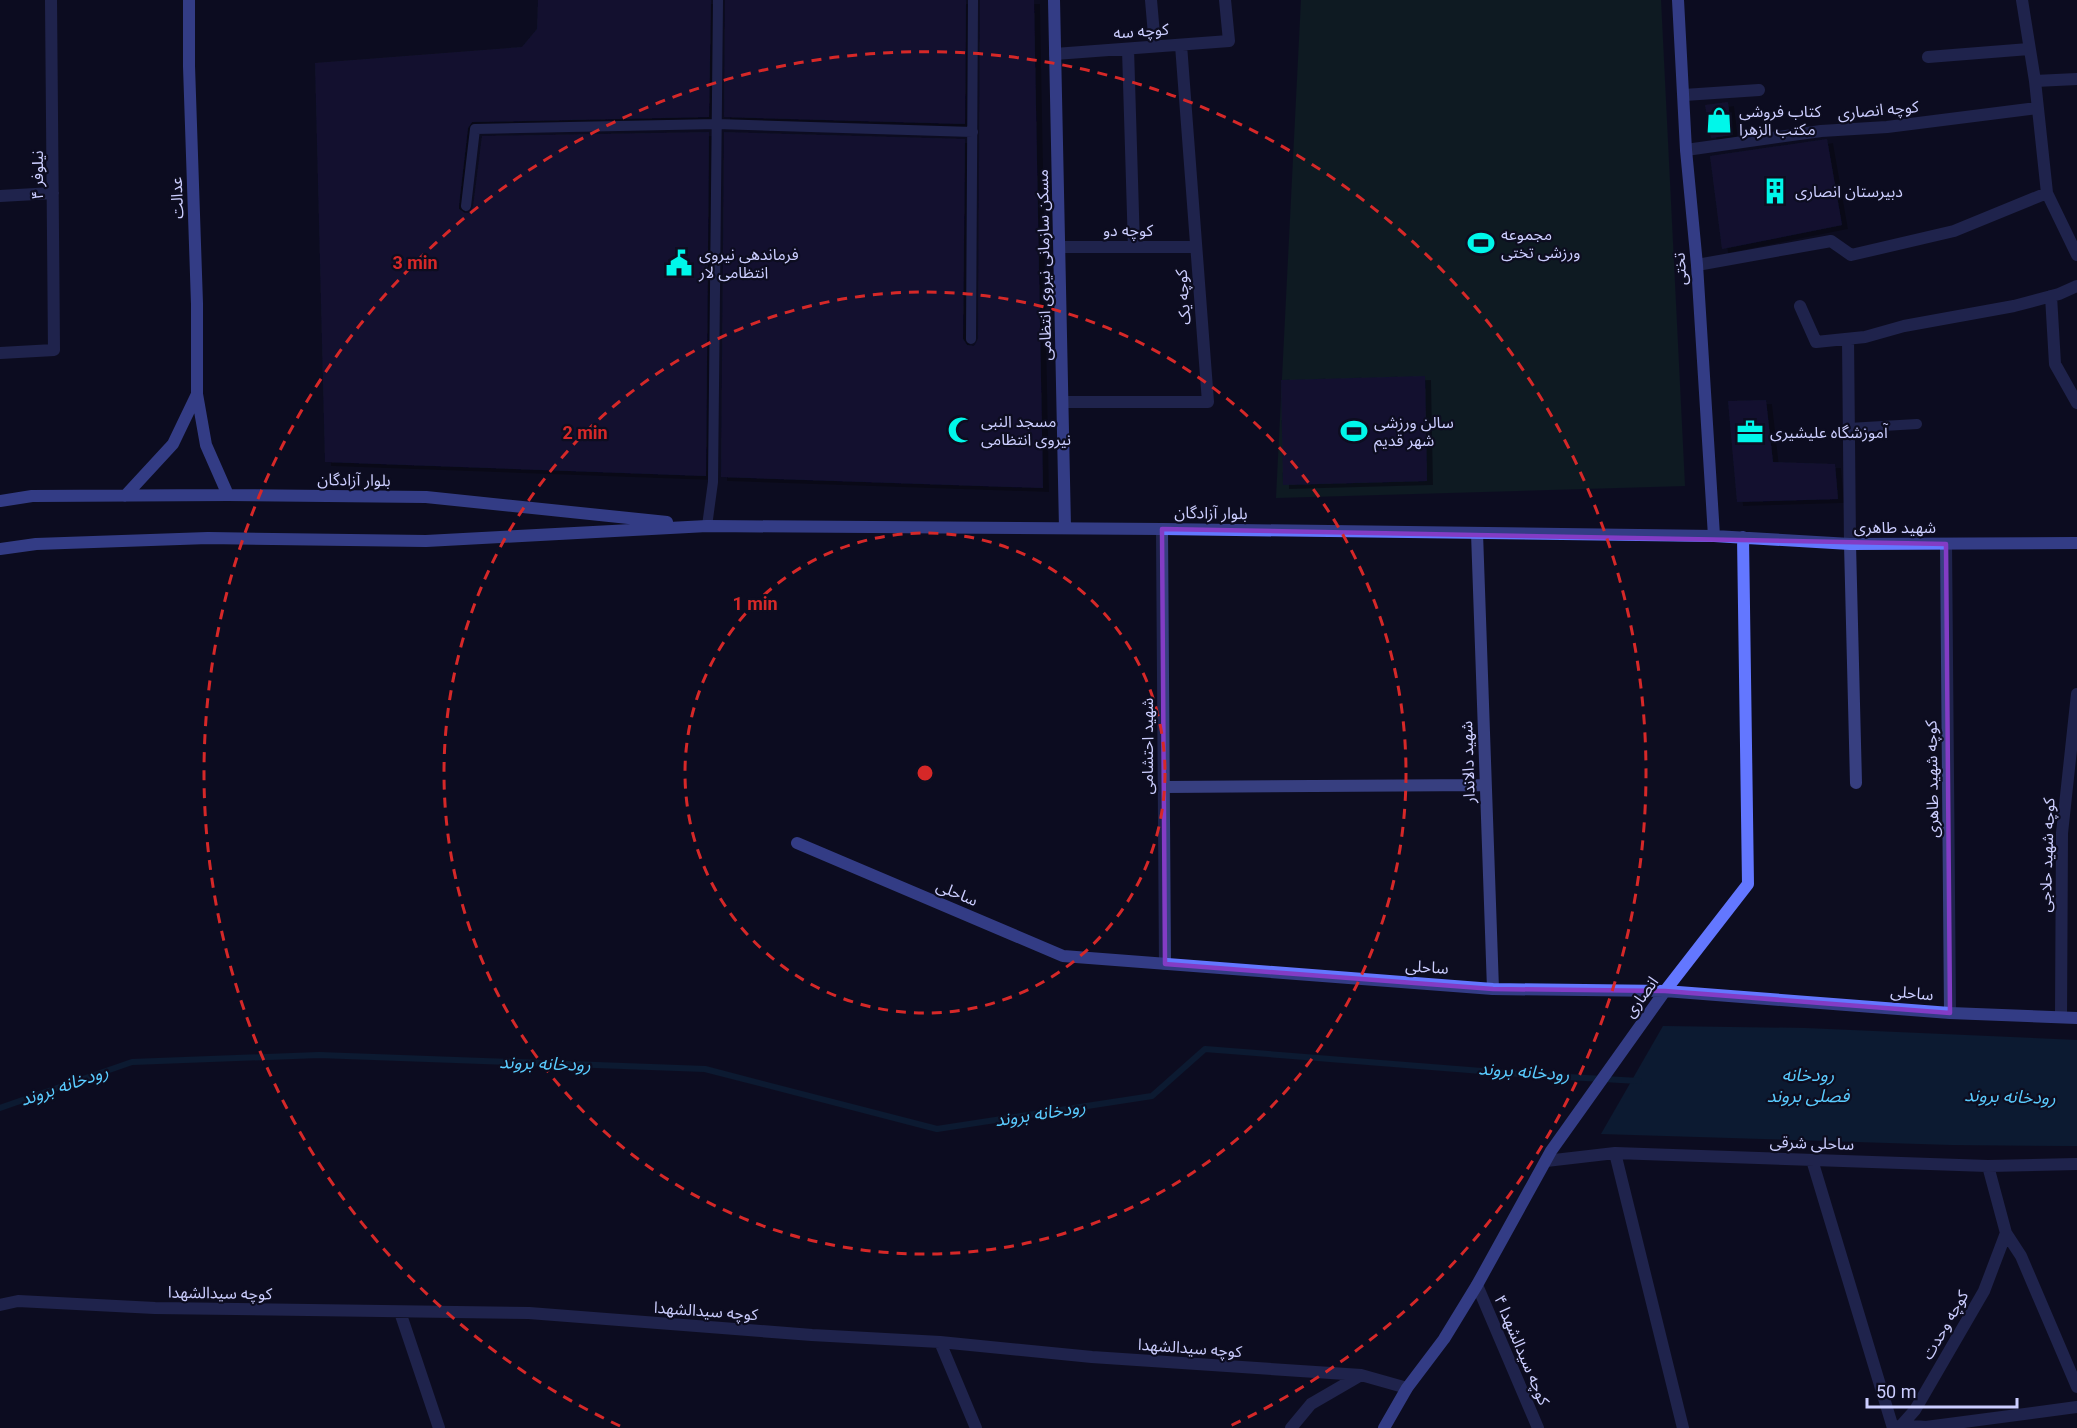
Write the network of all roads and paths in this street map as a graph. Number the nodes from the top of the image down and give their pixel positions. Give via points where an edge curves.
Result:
1 (51, 0) edge
2 (189, 0) edge
3 (718, 0) edge
4 (974, 0) edge
5 (1054, 0) edge
6 (1151, 0) edge
7 (1225, 0) edge
8 (1677, 0) edge
9 (2022, 0) edge
10 (1181, 45) junction
11 (1155, 46) junction
12 (1128, 49) junction
13 (2028, 49) junction
14 (1055, 54) junction
15 (1928, 57) dead end
16 (2077, 79) edge
17 (2035, 81) junction
18 (1759, 90) dead end
19 (1684, 95) junction
20 (2037, 108) junction
21 (717, 124) junction
22 (973, 132) junction
23 (1686, 150) junction
24 (2047, 193) junction
25 (53, 194) junction
26 (0, 196) edge
27 (466, 206) dead end
28 (1060, 247) junction
29 (1134, 247) junction
30 (1196, 247) junction
31 (2077, 255) edge
32 (1697, 266) junction
33 (2077, 286) edge
34 (2051, 296) junction
35 (1800, 306) dead end
36 (971, 339) dead end
37 (1848, 339) junction
38 (0, 353) edge
39 (197, 394) junction
40 (1064, 402) junction
41 (2077, 403) edge
42 (1917, 424) dead end
43 (1849, 428) junction
44 (228, 495) junction
45 (125, 496) junction
46 (0, 501) edge
47 (707, 526) junction
48 (1065, 528) junction
49 (1162, 529) junction
50 (1477, 533) junction
51 (1714, 536) junction
52 (1743, 537) junction
53 (2077, 543) edge
54 (1850, 544) junction
55 (1946, 544) junction
56 (0, 549) edge
57 (2077, 694) edge
58 (1856, 783) dead end
59 (1485, 785) junction
60 (1164, 787) junction
61 (797, 843) dead end
62 (1165, 964) junction
63 (1493, 989) junction
64 (1665, 991) junction
65 (1950, 1013) junction
66 (2061, 1017) junction
67 (2077, 1018) edge
68 (1615, 1153) junction
69 (1548, 1156) junction
70 (1812, 1160) junction
71 (2077, 1164) edge
72 (1988, 1166) junction
73 (2006, 1233) junction
74 (1477, 1284) junction
75 (0, 1305) edge
76 (400, 1312) junction
77 (940, 1342) junction
78 (1361, 1375) junction
79 (2077, 1387) edge
80 (1407, 1388) junction
81 (2077, 1407) edge
82 (1898, 1427) edge
83 (440, 1428) edge
84 (976, 1428) edge
85 (1291, 1428) edge
86 (1384, 1428) edge
87 (1538, 1428) edge
88 (1683, 1428) edge

1 - 25 street, نیلوفر ۴
2 - 39 main road, عدالت
3 - 21 lane
4 - 22 lane
5 - 14 main road, مسکن سازمانی نیروی انتظامی
6 - 11 street
7 - 10 street, کوچه سه via 1229,41
8 - 19 main road, تختی
9 - 13 street
10 - 11 street, کوچه سه
10 - 30 street, کوچه یک
11 - 12 street, کوچه سه
12 - 14 street, کوچه سه
12 - 29 street
13 - 15 street
13 - 17 street
14 - 28 main road, مسکن سازمانی نیروی انتظامی
16 - 17 street
17 - 20 street
18 - 19 street
19 - 23 main road, تختی
20 - 23 street, کوچه انصاری
20 - 24 street
21 - 22 lane
21 - 27 lane via 475,129
21 - 47 lane via 713,482
22 - 36 lane
23 - 32 main road, تختی
24 - 31 street
24 - 32 street via 1954,231 1851,255 1831,241
25 - 26 street
25 - 38 street, نیلوفر ۴ via 54,350
28 - 29 street, کوچه دو
28 - 40 main road, مسکن سازمانی نیروی انتظامی
29 - 30 street, کوچه دو
30 - 40 street, کوچه یک via 1208,402
32 - 51 main road, تختی
33 - 34 street
34 - 37 street
34 - 41 street via 2055,364
35 - 37 street via 1816,342
37 - 43 street
39 - 44 main road, عدالت via 206,446
39 - 45 main road via 173,444
40 - 48 main road, مسکن سازمانی نیروی انتظامی
42 - 43 lane
43 - 54 street
44 - 45 main road, بلوار آزادگان
44 - 47 main road, بلوار آزادگان via 426,498
45 - 46 main road, بلوار آزادگان via 32,496
47 - 48 main road, بلوار آزادگان
47 - 56 main road, بلوار آزادگان via 426,541 208,538 36,544
48 - 49 main road, بلوار آزادگان
49 - 50 main road, بلوار آزادگان
49 - 60 street, شهید احتشامی
50 - 51 main road, بلوار آزادگان
50 - 59 street, شهید دالاندار
51 - 52 main road, شهید طاهری
52 - 54 main road, شهید طاهری
52 - 64 main road, انصاری via 1748,884
53 - 55 main road, شهید طاهری
54 - 55 main road, شهید طاهری
54 - 58 street
55 - 65 street, کوچه شهید طاهری
57 - 66 street, کوچه شهید حلاجی via 2062,833
59 - 60 street
59 - 63 street, شهید دالاندار
60 - 62 street, شهید احتشامی
61 - 62 main road, ساحلی via 1063,956
62 - 63 main road, ساحلی
63 - 64 main road, ساحلی
64 - 65 main road, ساحلی
64 - 69 main road, انصاری
65 - 66 main road, ساحلی
66 - 67 main road, ساحلی
68 - 69 street, ساحلی شرقی
68 - 70 street, ساحلی شرقی
68 - 88 street
69 - 74 main road, انصاری
70 - 72 street, ساحلی شرقی
70 - 82 street
71 - 72 street, ساحلی شرقی
72 - 73 street
73 - 79 street via 2021,1256
73 - 82 street, کوچه وحدت via 1984,1291 1915,1410
74 - 80 main road, انصاری via 1444,1339
74 - 87 street, کوچه سیدالشهدا ۴
75 - 76 street, کوچه سیدالشهدا via 18,1300 155,1308
76 - 77 street, کوچه سیدالشهدا via 529,1313
76 - 83 street
77 - 78 street, کوچه سیدالشهدا via 1103,1358
77 - 84 street
78 - 80 street, کوچه سیدالشهدا
78 - 85 street via 1311,1404
80 - 86 main road, انصاری
81 - 82 street via 1926,1427

